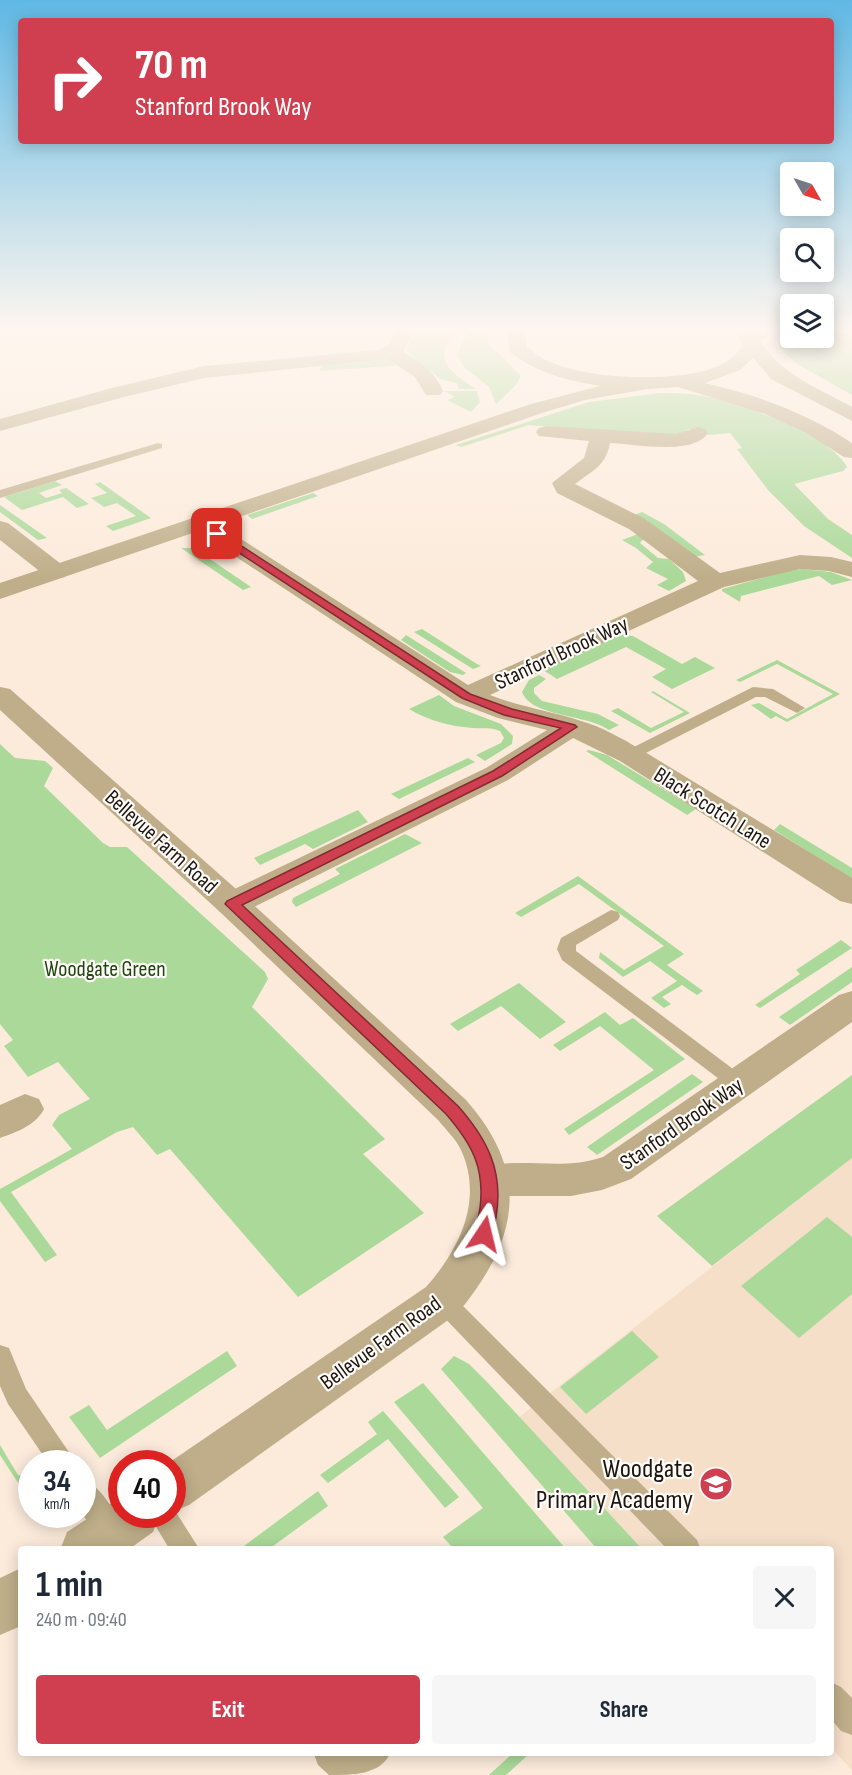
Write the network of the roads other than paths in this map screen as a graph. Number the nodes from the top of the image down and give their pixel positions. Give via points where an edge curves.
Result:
1 (44, 413) edge
2 (501, 413) edge
3 (525, 413) edge
4 (781, 413) edge
5 (0, 425) edge
6 (471, 430) junction
7 (546, 432) dead end
8 (698, 433) dead end
9 (601, 435) junction
10 (158, 446) dead end
11 (852, 452) edge
12 (0, 494) edge
13 (202, 524) junction
14 (0, 528) edge
15 (852, 570) edge
16 (56, 572) junction
17 (716, 582) junction
18 (0, 591) edge
19 (0, 695) edge
20 (466, 696) junction
21 (797, 708) dead end
22 (571, 727) junction
23 (630, 755) junction
24 (852, 893) edge
25 (232, 904) junction
26 (611, 916) dead end
27 (852, 1004) edge
28 (738, 1083) junction
29 (490, 1180) junction
30 (442, 1300) junction
31 (0, 1356) edge
32 (54, 1450) edge
33 (186, 1479) edge
34 (96, 1512) edge
35 (172, 1528) edge
36 (110, 1532) edge
37 (183, 1546) edge
38 (683, 1546) edge
39 (18, 1596) edge
40 (0, 1609) edge
41 (834, 1700) edge
42 (852, 1720) edge
43 (330, 1756) edge
44 (372, 1756) edge

1 - 5 street
2 - 6 street
3 - 6 street
4 - 11 street via 823,432
6 - 13 street
7 - 9 street
8 - 9 street via 679,441
9 - 17 street via 595,461 564,483 565,488 636,524
10 - 12 lane
13 - 16 street
13 - 20 street
14 - 16 street
15 - 17 street, Stanford Brook Way via 800,562
16 - 18 street
17 - 20 street, Stanford Brook Way
19 - 25 street, Bellevue Farm Road
20 - 22 street, Stanford Brook Way via 508,712
21 - 23 lane via 768,692 753,692
22 - 23 street, Black Scotch Lane
22 - 25 street via 497,774
23 - 24 street, Black Scotch Lane
25 - 29 street, Bellevue Farm Road via 452,1110 471,1132
26 - 28 lane via 568,942 569,955
27 - 28 street, Stanford Brook Way
28 - 29 street, Stanford Brook Way via 617,1168 598,1177
29 - 30 street, Bellevue Farm Road via 484,1234 472,1262
30 - 33 street, Bellevue Farm Road
30 - 38 lane
31 - 32 lane via 17,1396
34 - 36 lane
35 - 37 lane
39 - 40 street
41 - 42 lane
43 - 44 lane via 339,1764 354,1767

